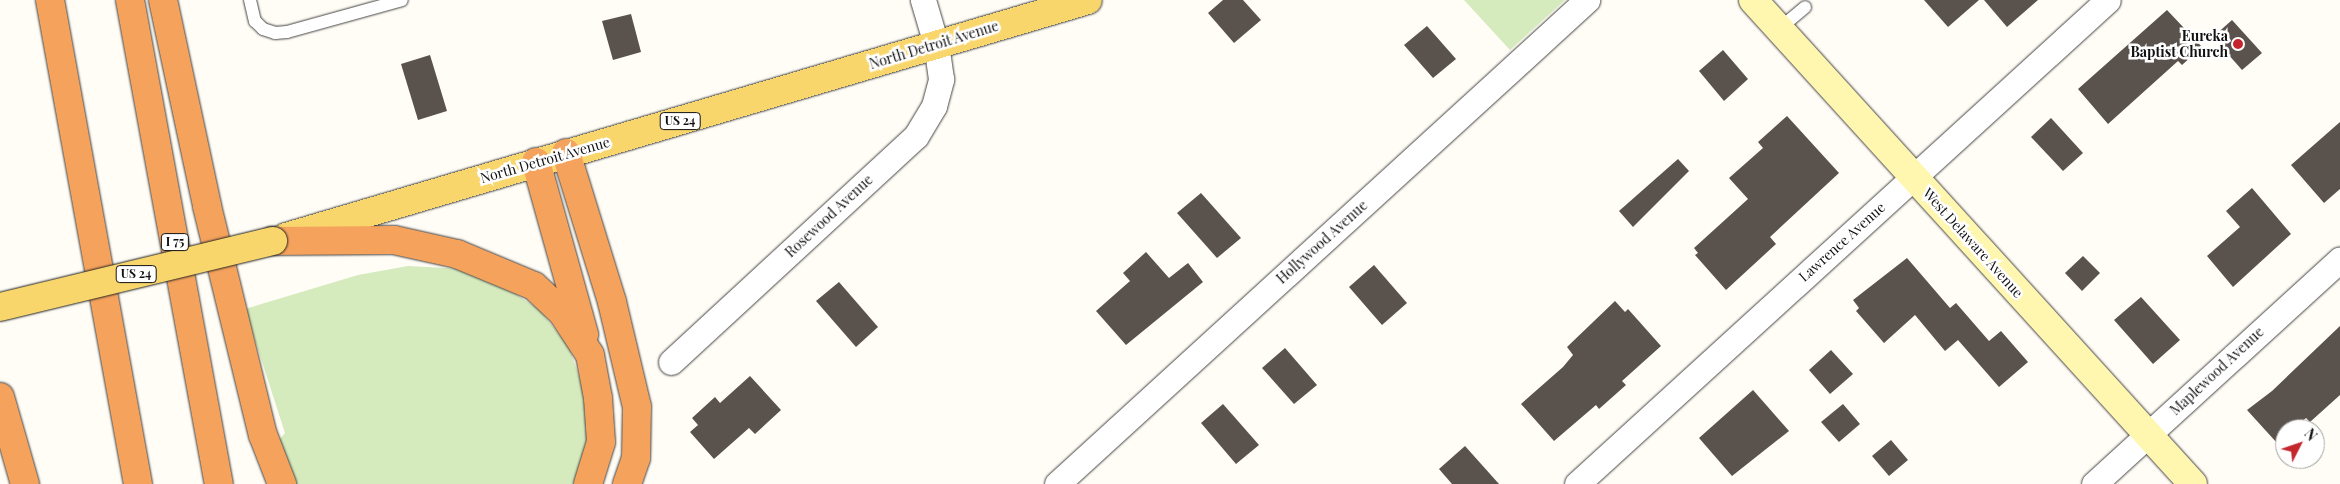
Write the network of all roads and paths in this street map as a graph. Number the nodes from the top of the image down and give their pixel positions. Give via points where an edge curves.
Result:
1 (50, 0) edge
2 (130, 0) edge
3 (163, 0) edge
4 (250, 0) edge
5 (402, 0) edge
6 (923, 0) edge
7 (1088, 0) edge
8 (1587, 0) edge
9 (1753, 0) edge
10 (2108, 0) edge
11 (1806, 5) edge
12 (1779, 29) junction
13 (936, 44) junction
14 (566, 153) junction
15 (536, 162) junction
16 (1913, 177) junction
17 (273, 241) junction
18 (2340, 259) edge
19 (0, 307) edge
20 (590, 355) junction
21 (671, 362) dead end
22 (0, 397) edge
23 (2148, 434) junction
24 (25, 484) edge
25 (138, 484) edge
26 (219, 484) edge
27 (282, 484) edge
28 (588, 484) edge
29 (627, 484) edge
30 (1058, 484) edge
31 (1577, 484) edge
32 (2094, 484) edge
33 (2193, 484) edge

1 - 25 highway
2 - 26 highway, I 75
3 - 27 highway via 207,206 263,435
4 - 5 lane via 255,21 263,29 275,33
6 - 13 street, Rosewood Avenue
7 - 13 main road, North Detroit Avenue / US 24
8 - 30 street, Hollywood Avenue
9 - 12 street, West Delaware Avenue
10 - 16 street, Lawrence Avenue
11 - 12 lane
12 - 16 street, West Delaware Avenue
13 - 14 main road, North Detroit Avenue / US 24
13 - 21 street, Rosewood Avenue via 941,80 934,106 916,136
14 - 15 main road, North Detroit Avenue / US 24
14 - 29 highway via 612,302 637,407 636,458
15 - 17 main road, North Detroit Avenue / US 24
15 - 20 highway
16 - 23 street, West Delaware Avenue
16 - 31 street, Lawrence Avenue
17 - 19 main road, North Detroit Avenue / US 24, bridge
17 - 20 highway via 394,240 457,254 500,269 534,286 562,312
18 - 23 street, Maplewood Avenue
20 - 28 highway via 598,398 601,442
22 - 24 highway
23 - 32 street, Maplewood Avenue
23 - 33 street, West Delaware Avenue

